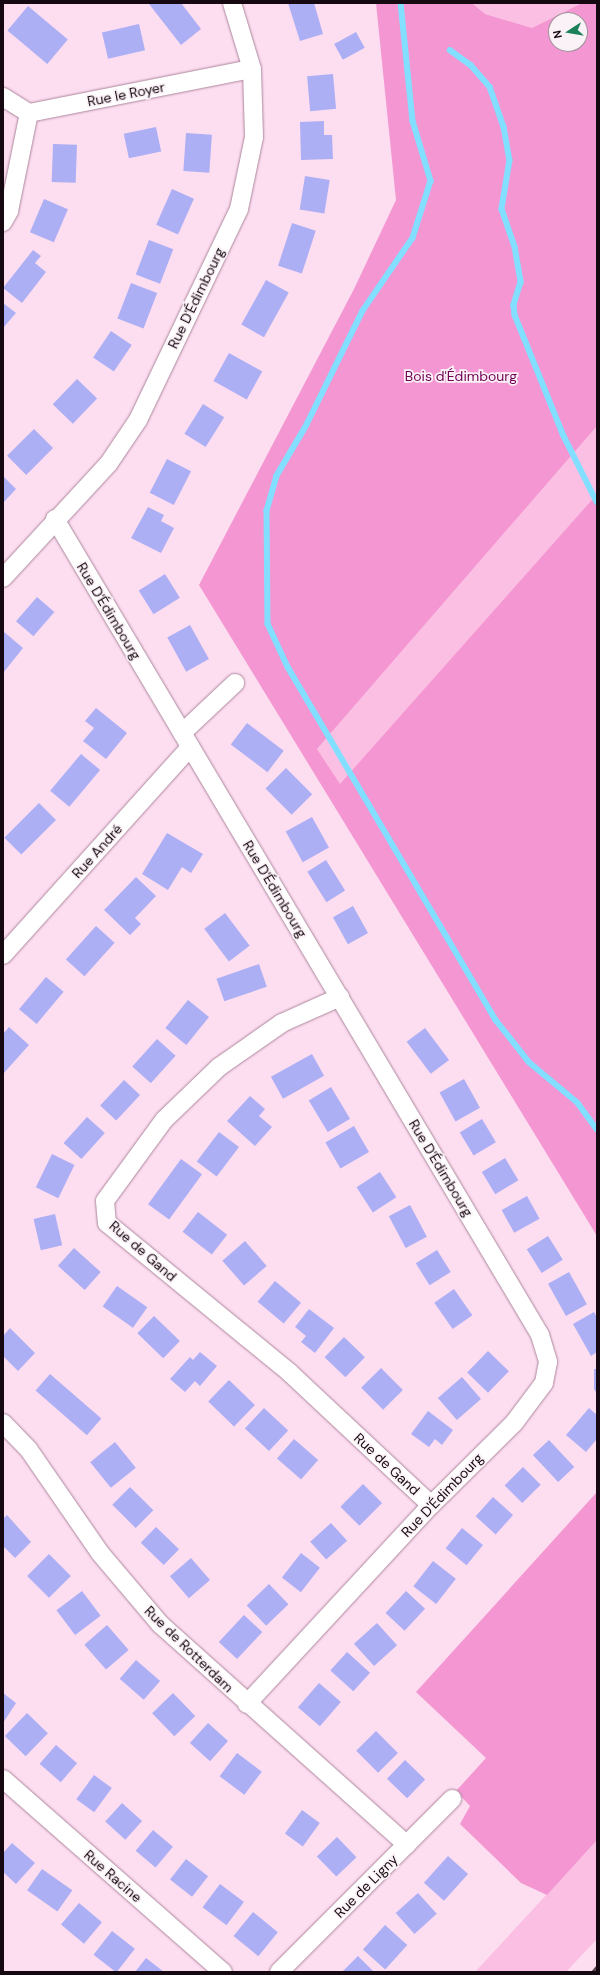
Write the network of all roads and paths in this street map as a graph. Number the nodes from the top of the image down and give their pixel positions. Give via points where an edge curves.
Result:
1 (232, 3) edge
2 (252, 69) junction
3 (3, 97) edge
4 (29, 113) junction
5 (3, 222) edge
6 (55, 519) junction
7 (3, 578) edge
8 (234, 683) dead end
9 (186, 740) junction
10 (3, 955) edge
11 (340, 998) junction
12 (3, 1423) edge
13 (431, 1505) junction
14 (247, 1704) junction
15 (3, 1779) edge
16 (452, 1799) dead end
17 (407, 1845) junction
18 (223, 1972) edge
19 (279, 1972) edge

1 - 2 street, Rue D'Édimbourg
2 - 4 street, Rue le Royer
2 - 6 street, Rue D'Édimbourg via 254,138 240,209 138,420 109,463
3 - 4 street
4 - 5 street via 8,211
6 - 7 street
6 - 9 street, Rue D'Édimbourg
8 - 9 street, Rue André
9 - 10 street, Rue André
9 - 11 street, Rue D'Édimbourg
11 - 13 street, Rue D'Édimbourg via 540,1335 548,1362 544,1383 514,1423
11 - 13 street, Rue de Gand via 282,1023 219,1067 164,1120 105,1201 107,1223 290,1373
12 - 14 street, Rue de Rotterdam via 28,1450 100,1553 160,1624
13 - 14 street, Rue D'Édimbourg
14 - 17 street, Rue de Rotterdam
15 - 18 street, Rue Racine
16 - 17 street, Rue de Ligny
17 - 19 street, Rue de Ligny

